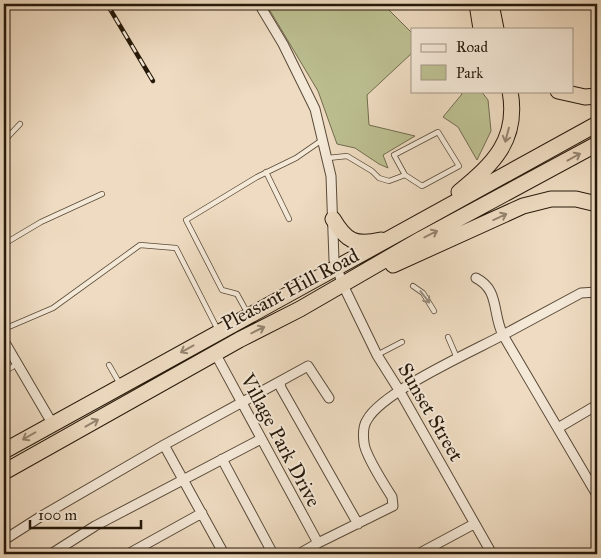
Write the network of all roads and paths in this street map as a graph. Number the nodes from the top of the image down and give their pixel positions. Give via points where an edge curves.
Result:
1 (259, 4) edge
2 (476, 4) edge
3 (486, 4) edge
4 (491, 4) edge
5 (481, 28) edge
6 (490, 28) edge
7 (496, 28) edge
8 (510, 92) edge
9 (562, 92) edge
10 (597, 96) edge
11 (20, 124) dead end
12 (597, 124) edge
13 (324, 140) junction
14 (4, 141) edge
15 (597, 144) edge
16 (328, 158) junction
17 (266, 172) junction
18 (405, 175) junction
19 (102, 194) dead end
20 (597, 204) edge
21 (430, 216) junction
22 (289, 219) dead end
23 (333, 219) junction
24 (390, 238) junction
25 (4, 244) edge
26 (337, 268) junction
27 (476, 278) dead end
28 (343, 285) junction
29 (413, 286) dead end
30 (597, 292) edge
31 (434, 311) dead end
32 (248, 315) junction
33 (4, 329) edge
34 (218, 332) junction
35 (502, 335) junction
36 (448, 336) dead end
37 (4, 341) edge
38 (402, 342) dead end
39 (215, 353) junction
40 (377, 355) junction
41 (458, 359) junction
42 (17, 364) junction
43 (109, 365) dead end
44 (4, 372) edge
45 (280, 383) junction
46 (121, 385) junction
47 (399, 390) junction
48 (329, 398) dead end
49 (241, 402) junction
50 (597, 405) edge
51 (52, 423) junction
52 (558, 428) junction
53 (261, 440) junction
54 (164, 445) junction
55 (4, 451) edge
56 (222, 459) junction
57 (4, 472) edge
58 (184, 479) junction
59 (597, 495) edge
60 (202, 513) junction
61 (358, 524) junction
62 (474, 524) junction
63 (4, 540) edge
64 (318, 543) junction
65 (51, 554) edge
66 (128, 554) edge
67 (224, 554) edge
68 (273, 554) edge
69 (299, 554) edge
70 (418, 554) edge
71 (492, 554) edge

1 - 13 street, Sunset Street via 315,109
2 - 5 highway
3 - 6 highway
4 - 7 highway
8 -> 21 highway via 510,126 505,144 494,162
9 - 10 highway
11 - 14 lane
12 - 21 highway, Pleasant Hill Road
13 - 16 street, Sunset Street
13 - 17 lane
28 -> 15 highway, Pleasant Hill Road
16 - 18 lane via 347,156 379,178 389,181
16 - 23 street, Sunset Street
17 - 22 lane
17 - 32 lane via 186,220 222,290 237,294
18 - 18 lane via 422,186 459,166 438,132 394,155
19 - 25 lane via 41,222
28 -> 20 highway via 358,282 523,206 551,199 576,199
21 - 24 highway, Pleasant Hill Road
23 - 24 highway via 348,239 374,242
23 - 26 street, Sunset Street
24 - 26 highway, Pleasant Hill Road
26 - 28 street, Sunset Street
26 - 32 highway, Pleasant Hill Road
27 - 35 street via 486,283 491,291
39 -> 28 highway, Pleasant Hill Road
28 - 40 street, Sunset Street
29 -> 31 lane via 423,293
30 - 35 street via 581,293
32 - 34 highway, Pleasant Hill Road
33 - 34 lane via 53,308 140,245 176,248
34 -> 46 highway, Pleasant Hill Road
35 - 41 street
35 - 52 street
36 - 41 lane
37 - 42 street
38 - 40 lane
39 - 49 street, Village Park Drive
57 -> 39 highway, Pleasant Hill Road
40 - 47 street, Sunset Street
41 - 47 street
42 - 44 lane
42 - 51 street
43 - 46 lane
45 - 48 street via 308,366
45 - 49 street
45 - 61 street
46 - 51 highway, Pleasant Hill Road
47 - 61 street via 374,411 364,430 364,445 392,497 393,506
47 - 62 street, Sunset Street
49 - 53 street, Village Park Drive
49 - 54 street
50 - 52 street
51 -> 55 highway, Pleasant Hill Road
52 - 59 street
53 - 56 street
53 - 64 street, Village Park Drive
54 - 58 street
54 - 63 street
56 - 58 street
56 - 68 street
58 - 60 street
58 - 65 street via 95,526
60 - 66 street
60 - 67 street
61 - 64 street
62 - 70 street
62 - 71 street, Sunset Street
64 - 69 street

